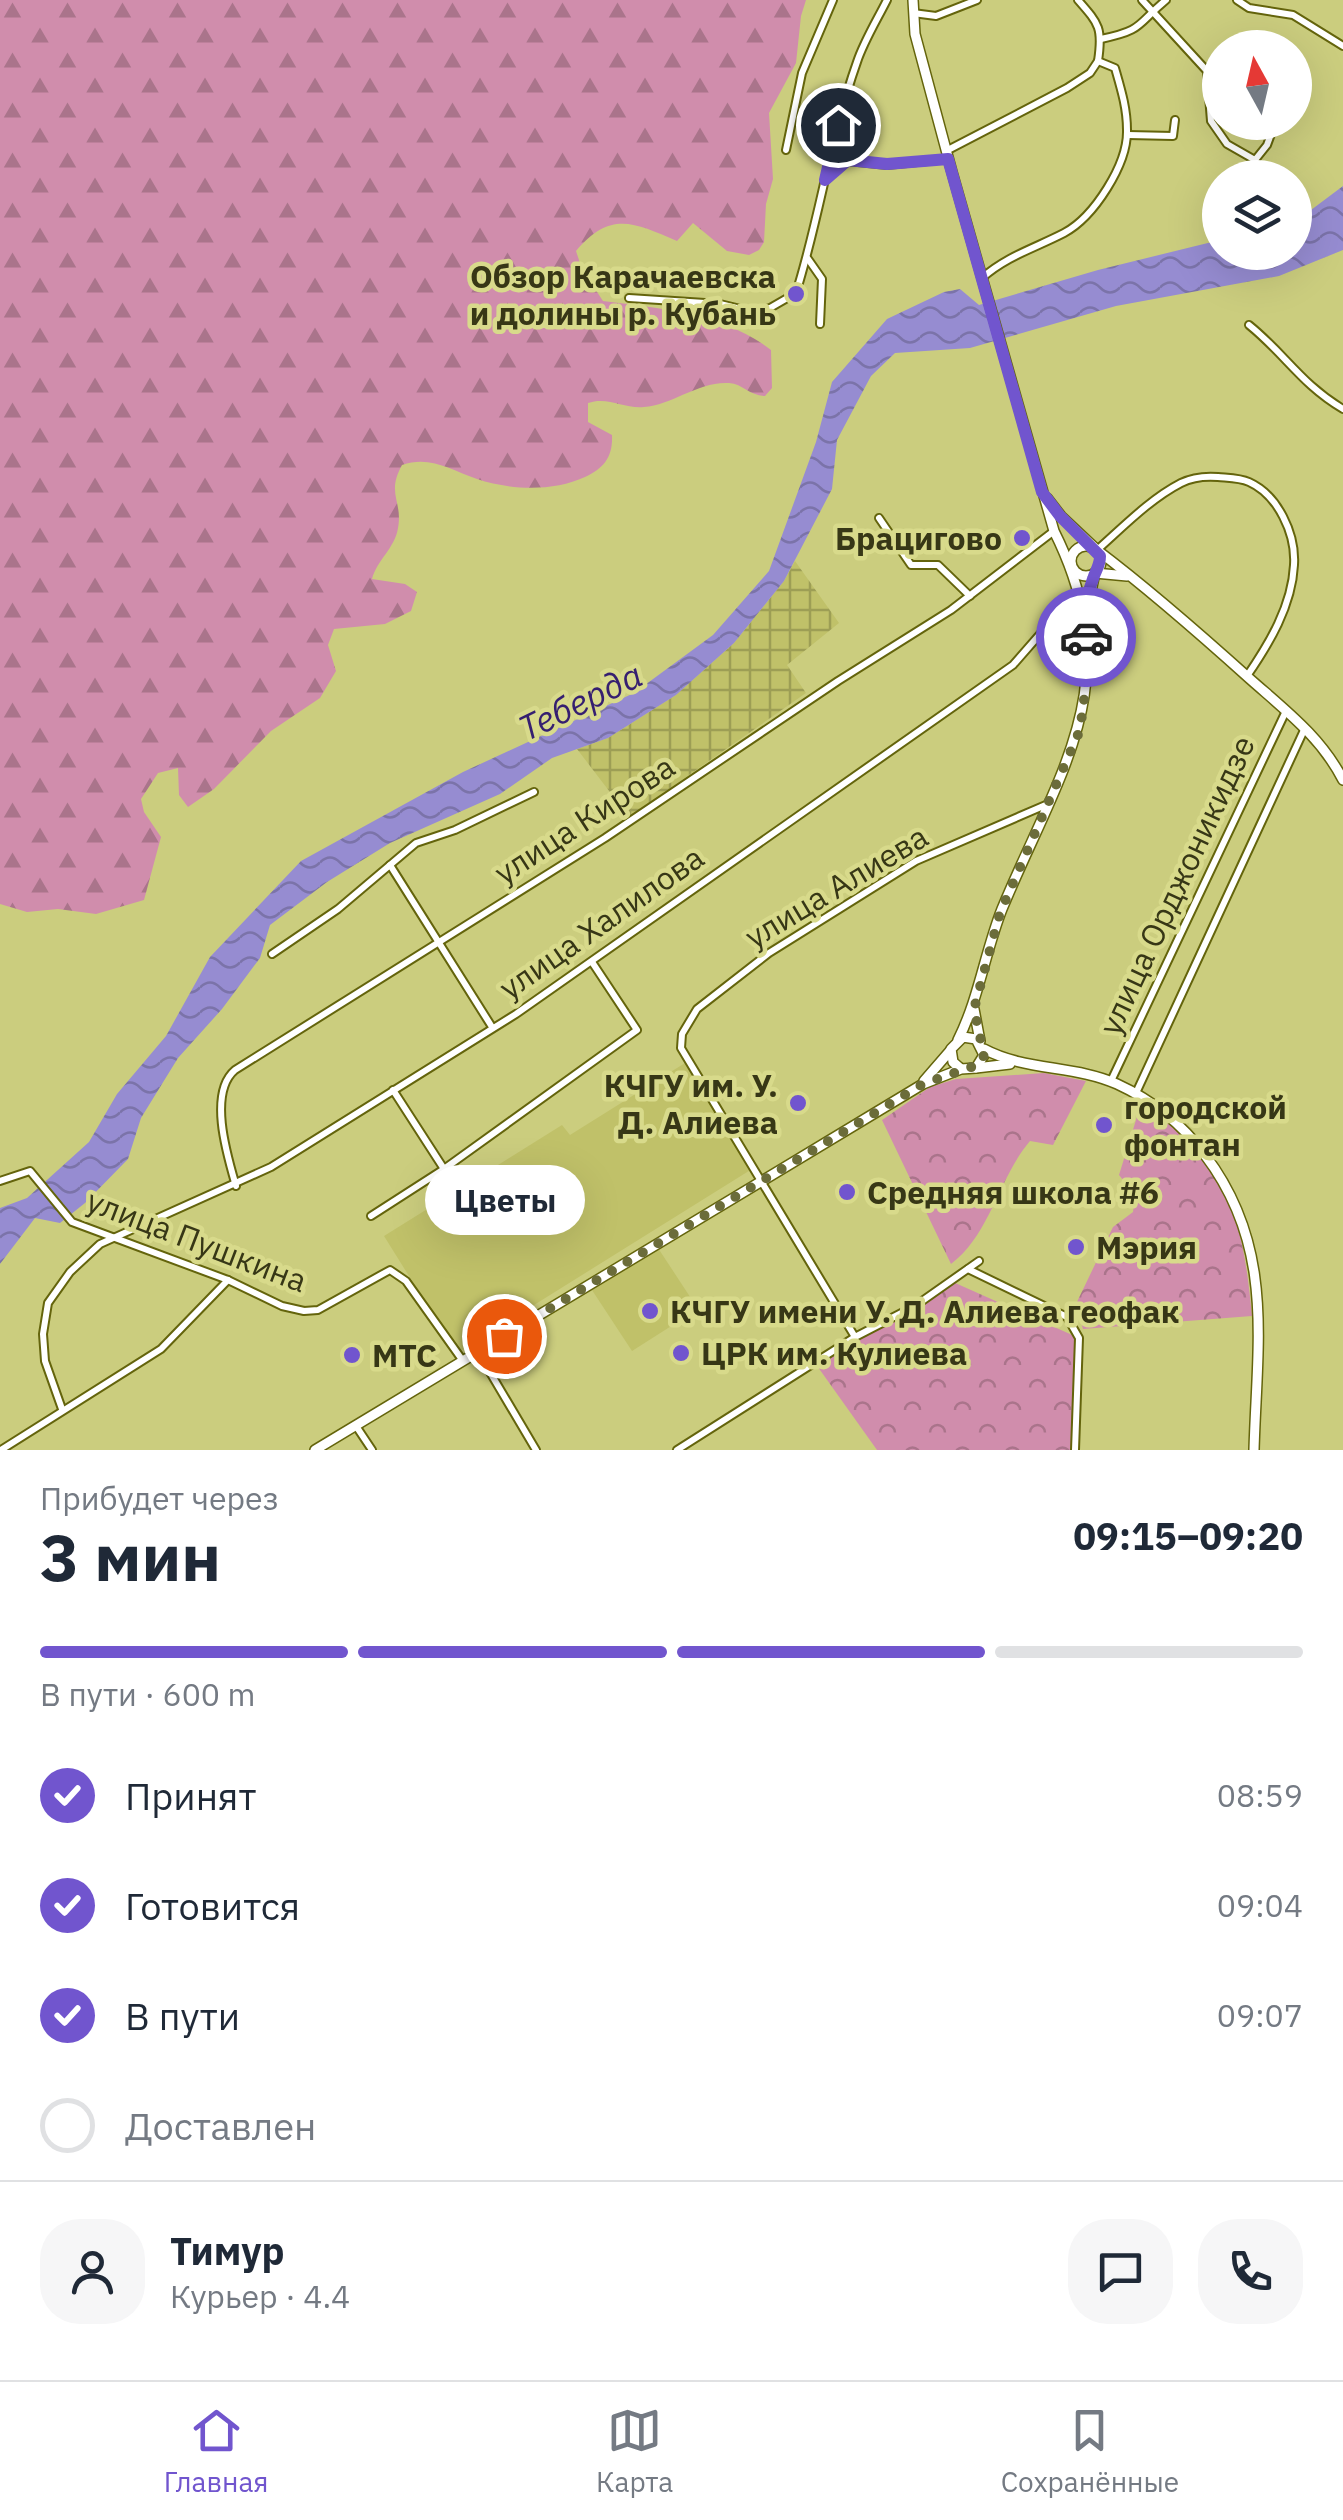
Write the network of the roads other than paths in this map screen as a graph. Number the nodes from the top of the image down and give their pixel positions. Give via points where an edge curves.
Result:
1 (833, 0) edge
2 (886, 0) edge
3 (912, 0) edge
4 (976, 0) edge
5 (1078, 0) edge
6 (1142, 0) edge
7 (1166, 0) edge
8 (1237, 0) edge
9 (912, 12) junction
10 (1152, 13) junction
11 (1101, 39) junction
12 (1343, 46) edge
13 (1098, 61) junction
14 (1175, 120) dead end
15 (1128, 135) junction
16 (1269, 140) edge
17 (786, 150) dead end
18 (947, 155) junction
19 (1255, 160) joint
20 (825, 180) junction
21 (807, 258) junction
22 (982, 279) junction
23 (629, 298) dead end
24 (820, 324) dead end
25 (1249, 325) dead end
26 (1343, 409) edge
27 (1042, 492) junction
28 (879, 518) dead end
29 (1054, 531) junction
30 (1097, 550) junction
31 (1071, 564) junction
32 (1094, 573) junction
33 (1134, 578) junction
34 (1076, 593) junction
35 (970, 596) junction
36 (1084, 622) junction
37 (1246, 676) junction
38 (1286, 711) junction
39 (1306, 728) junction
40 (1343, 780) edge
41 (534, 792) dead end
42 (1049, 803) junction
43 (390, 865) junction
44 (439, 943) junction
45 (272, 954) dead end
46 (592, 962) junction
47 (974, 1009) junction
48 (492, 1027) junction
49 (958, 1040) junction
50 (982, 1046) junction
51 (951, 1049) junction
52 (1018, 1063) junction
53 (976, 1068) junction
54 (962, 1069) junction
55 (1111, 1081) junction
56 (923, 1084) junction
57 (393, 1090) junction
58 (1136, 1093) junction
59 (444, 1169) junction
60 (0, 1181) edge
61 (762, 1181) junction
62 (236, 1186) junction
63 (371, 1216) dead end
64 (116, 1237) junction
65 (979, 1261) dead end
66 (968, 1269) junction
67 (228, 1280) junction
68 (855, 1337) junction
69 (478, 1352) junction
70 (464, 1362) junction
71 (62, 1409) junction
72 (356, 1426) junction
73 (1, 1450) edge
74 (315, 1450) edge
75 (372, 1450) edge
76 (536, 1450) edge
77 (676, 1450) edge
78 (1075, 1450) edge
79 (1254, 1450) edge

1 - 17 street via 802,74
2 - 20 street via 858,60
3 - 9 main road
4 - 9 street via 936,16
5 - 11 street via 1099,25
6 - 10 street
7 - 10 street
8 - 12 street via 1293,15
9 - 18 main road
10 - 11 street via 1128,33
10 - 19 street via 1207,71 1211,121 1227,144
11 - 13 street
13 - 15 street via 1115,68
13 - 18 street via 1067,88
14 - 15 street via 1172,136
15 - 22 street via 1100,200 1082,221 1003,259
16 - 19 street
18 - 20 street via 887,164 848,160
18 - 22 main road
20 - 21 street
21 - 23 street via 796,293 753,312
21 - 24 street via 822,278
22 - 27 main road
25 - 26 street via 1296,374
27 - 29 main road
27 - 30 main road, улица Орджоникидзе
28 - 35 street via 912,565 938,565
29 - 31 main road
29 - 35 street, улица Кирова
30 - 31 main road via 1080,547
30 - 32 main road via 1101,560
30 - 33 main road, улица Орджоникидзе
30 - 37 street via 1181,483 1201,476 1246,480 1264,490 1294,542 1294,568 1274,636
31 - 32 main road via 1080,575
31 - 34 main road
32 - 33 main road
32 - 36 main road
33 - 37 main road, улица Орджоникидзе
34 - 36 main road
34 - 46 street, улица Халилова via 1013,665
35 - 44 street, улица Кирова
36 - 42 main road via 1088,652 1080,730
37 - 38 main road, улица Орджоникидзе
38 - 39 main road, улица Орджоникидзе
38 - 55 street, улица Орджоникидзе
39 - 40 main road, улица Орджоникидзе
39 - 58 street, улица Орджоникидзе
41 - 43 street via 416,843
42 - 47 main road via 1000,913
42 - 61 street, улица Алиева via 916,861 769,953 697,1009 681,1048
43 - 44 street
43 - 45 street
44 - 48 street
44 - 62 street, улица Кирова via 226,1078 224,1141
46 - 48 street, улица Халилова
46 - 59 street via 637,1030
47 - 49 main road
47 - 50 main road
48 - 57 street, улица Халилова
49 - 50 main road via 970,1037
49 - 51 main road
50 - 52 main road
50 - 53 main road
51 - 54 main road
51 - 56 main road
52 - 53 main road
52 - 55 main road
53 - 54 main road
54 - 56 main road
55 - 58 main road
56 - 61 main road
57 - 59 street
57 - 62 street, улица Халилова
58 - 79 main road via 1166,1113 1223,1178 1251,1244 1258,1332
59 - 63 street
60 - 64 street, улица Пушкина via 30,1171 72,1222
61 - 68 street
61 - 69 main road
62 - 64 street, улица Халилова
64 - 67 street, улица Пушкина
64 - 71 street, улица Халилова via 70,1272 48,1303 45,1361
65 - 66 street
66 - 68 street
66 - 78 street via 1067,1317 1080,1338
67 - 70 street, улица Пушкина via 304,1311 318,1310 390,1270 406,1281
67 - 71 street via 160,1350
68 - 77 street
69 - 70 main road
69 - 76 street
70 - 72 main road
71 - 73 street
72 - 74 main road
72 - 75 street

